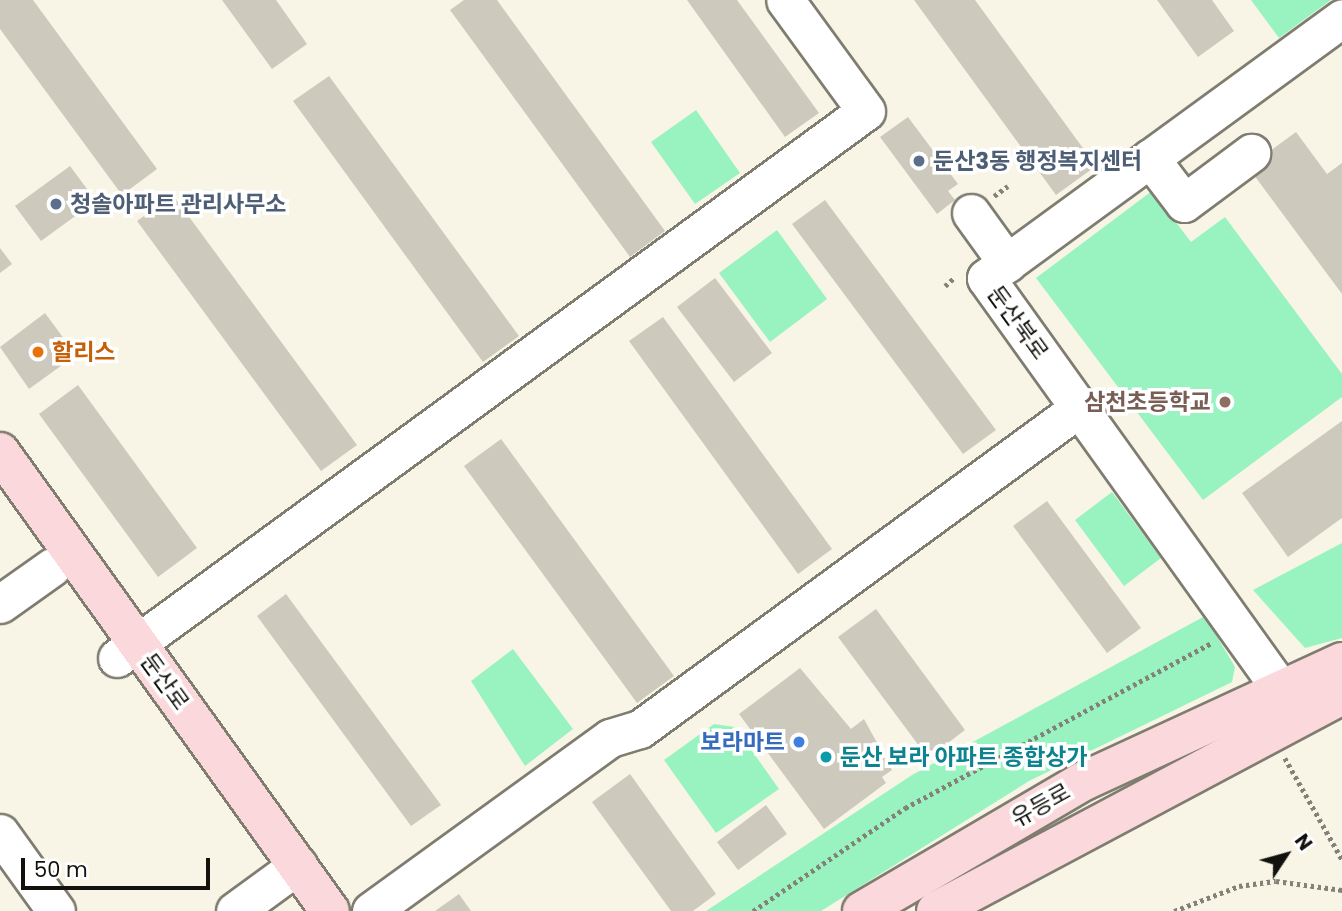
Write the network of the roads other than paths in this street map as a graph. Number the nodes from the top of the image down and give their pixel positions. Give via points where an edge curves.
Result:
1 (785, 0) edge
2 (1342, 18) edge
3 (1251, 153) dead end
4 (1150, 158) junction
5 (971, 213) dead end
6 (1007, 263) junction
7 (1079, 408) junction
8 (0, 452) edge
9 (0, 496) edge
10 (52, 567) junction
11 (0, 604) edge
12 (128, 651) junction
13 (1342, 662) edge
14 (1282, 691) junction
15 (1342, 695) edge
16 (0, 833) edge
17 (288, 873) junction
18 (40, 905) edge
19 (235, 911) edge
20 (300, 911) edge
21 (330, 911) edge
22 (371, 911) edge
23 (862, 911) edge
24 (936, 911) edge

1 - 12 street via 866,111
2 - 4 street, 둔산북로
3 - 4 street via 1184,203
4 - 6 street, 둔산북로
5 - 6 street
6 - 7 street, 둔산북로 via 986,278
7 - 14 street, 둔산북로
7 - 22 street via 640,729 610,738
8 - 12 main road, 둔산로
9 - 10 main road, 둔산로
10 - 11 street
10 - 12 main road, 둔산로
12 - 17 main road, 둔산로
13 - 14 main road, 유등로
14 - 23 main road, 유등로 via 1084,781
15 - 24 main road, 유등로
16 - 18 street
17 - 19 street
17 - 20 main road, 둔산로
17 - 21 main road, 둔산로

